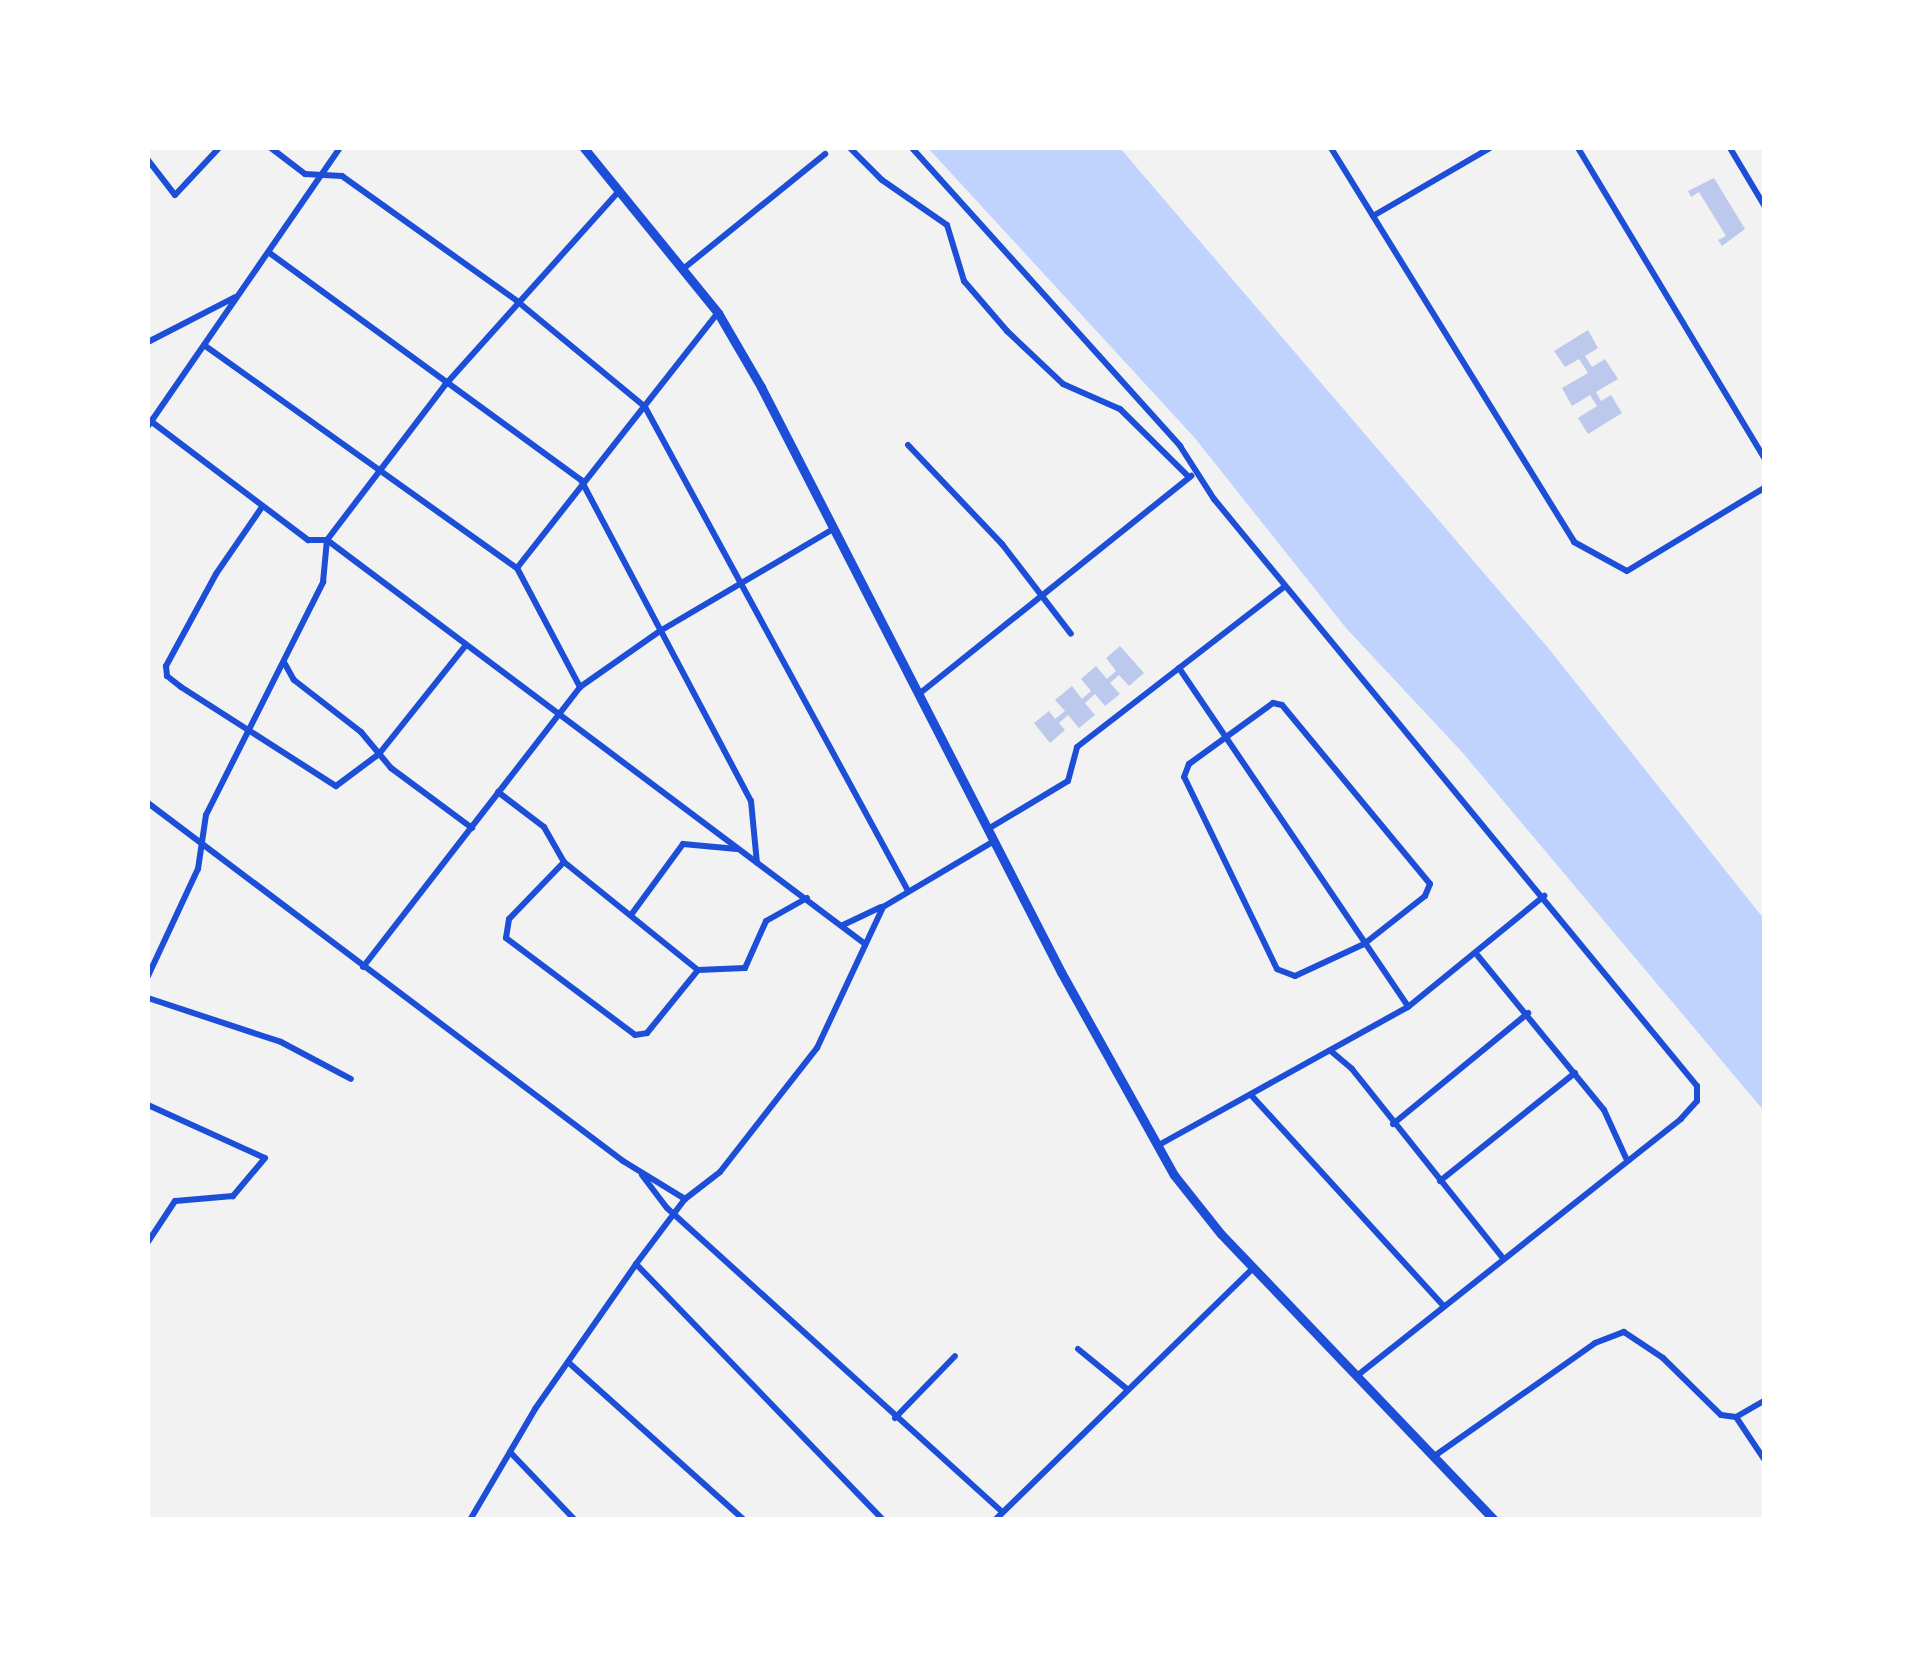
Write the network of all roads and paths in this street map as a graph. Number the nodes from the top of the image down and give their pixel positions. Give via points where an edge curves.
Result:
1 (219, 148) edge
2 (271, 148) edge
3 (340, 148) edge
4 (584, 148) edge
5 (850, 148) edge
6 (912, 148) edge
7 (1332, 148) edge
8 (1490, 148) edge
9 (1578, 148) edge
10 (1730, 148) edge
11 (825, 154) dead end
12 (148, 160) edge
13 (321, 175) junction
14 (620, 190) junction
15 (1764, 205) edge
16 (1373, 216) junction
17 (271, 254) junction
18 (682, 269) junction
19 (240, 294) junction
20 (517, 301) junction
21 (718, 313) junction
22 (148, 342) edge
23 (204, 345) junction
24 (445, 384) junction
25 (644, 407) junction
26 (148, 422) edge
27 (908, 445) dead end
28 (1764, 458) edge
29 (379, 472) junction
30 (1192, 476) junction
31 (581, 480) junction
32 (1764, 488) edge
33 (262, 507) junction
34 (834, 528) junction
35 (327, 540) junction
36 (516, 568) junction
37 (742, 584) junction
38 (1284, 586) junction
39 (1036, 596) junction
40 (660, 631) junction
41 (1070, 634) dead end
42 (466, 646) junction
43 (285, 663) junction
44 (1179, 668) junction
45 (580, 687) junction
46 (919, 694) junction
47 (558, 715) junction
48 (252, 730) junction
49 (1226, 737) junction
50 (379, 754) junction
51 (498, 792) junction
52 (148, 803) edge
53 (472, 828) junction
54 (988, 828) junction
55 (994, 841) junction
56 (202, 843) junction
57 (737, 849) junction
58 (564, 862) junction
59 (757, 864) junction
60 (907, 889) junction
61 (1544, 896) junction
62 (808, 897) junction
63 (882, 906) junction
64 (631, 914) junction
65 (843, 926) junction
66 (864, 942) junction
67 (1364, 944) junction
68 (1478, 956) junction
69 (363, 967) junction
70 (698, 970) junction
71 (148, 976) edge
72 (148, 998) edge
73 (1408, 1006) junction
74 (1528, 1012) junction
75 (1332, 1052) junction
76 (1575, 1072) junction
77 (351, 1079) dead end
78 (1251, 1095) junction
79 (148, 1105) edge
80 (1393, 1124) junction
81 (1156, 1147) junction
82 (1626, 1158) junction
83 (639, 1171) junction
84 (1440, 1181) junction
85 (685, 1199) junction
86 (676, 1216) junction
87 (148, 1242) edge
88 (1502, 1258) junction
89 (636, 1264) junction
90 (1253, 1268) junction
91 (1443, 1305) junction
92 (1078, 1349) dead end
93 (955, 1356) dead end
94 (568, 1362) junction
95 (1356, 1376) junction
96 (1127, 1389) junction
97 (1764, 1400) edge
98 (1736, 1417) junction
99 (895, 1418) junction
100 (510, 1452) junction
101 (1434, 1457) junction
102 (1764, 1459) edge
103 (1002, 1512) junction
104 (470, 1520) edge
105 (575, 1520) edge
106 (744, 1520) edge
107 (883, 1520) edge
108 (995, 1520) edge
109 (1494, 1520) edge

1 - 12 street via 176,195
2 - 13 street via 305,174
3 - 13 street
4 - 14 main road
5 - 30 street via 882,180 948,225 964,280 1006,331 1063,384 1120,409
6 - 30 street via 1180,446
7 - 16 street
8 - 16 street
9 - 28 street
10 - 15 street
11 - 18 street
13 - 17 street
13 - 20 street via 342,176
14 - 18 main road
14 - 20 street
16 - 32 street via 1574,542 1627,571
17 - 19 street
17 - 24 street
18 - 21 main road
19 - 22 street
19 - 23 street
20 - 24 street
20 - 25 street
21 - 25 street
21 - 34 main road
23 - 26 street
23 - 29 street
24 - 29 street
24 - 31 street
25 - 31 street
25 - 37 street
26 - 33 street
27 - 39 street via 1002,544
29 - 35 street
29 - 36 street
30 - 38 street
30 - 39 street
31 - 36 street
31 - 40 street
33 - 35 street via 308,540
33 - 48 street via 216,574 165,669 181,687
34 - 37 street
34 - 46 main road
35 - 42 street
35 - 43 street via 323,582
36 - 45 street
37 - 40 street
37 - 60 street
38 - 44 street
38 - 61 street
39 - 41 street
39 - 46 street
40 - 45 street
40 - 59 street via 751,801
42 - 47 street
42 - 50 street
43 - 48 street
43 - 50 street via 294,680
44 - 49 street
44 - 54 street via 1077,747 1068,781
45 - 47 street
46 - 54 main road
47 - 51 street
47 - 57 street
48 - 50 street via 330,786 347,782
48 - 56 street via 206,815
49 - 67 street
49 - 67 street via 1189,764 1184,777 1277,969 1301,975
49 - 67 street via 1280,704 1428,881 1425,896
50 - 53 street
51 - 53 street
51 - 58 street via 544,826
52 - 56 street
53 - 69 street
54 - 55 main road
55 - 60 street
55 - 81 main road
56 - 69 street
56 - 71 street via 198,869
57 - 59 street
57 - 64 street via 683,844
58 - 64 street
58 - 70 street via 509,919 506,938 640,1035
59 - 62 street
60 - 63 street
61 - 68 street
61 - 82 street via 1697,1086 1694,1106
62 - 65 street
62 - 70 street via 766,921 745,968
63 - 65 street
63 - 66 street
64 - 70 street
65 - 66 street
66 - 85 street via 817,1048 720,1172
67 - 73 street
68 - 73 street
68 - 74 street
69 - 83 street
72 - 77 street via 281,1042
73 - 75 street
74 - 76 street
74 - 80 street
75 - 78 street
75 - 80 street
76 - 82 street via 1604,1110
76 - 84 street
78 - 81 street
78 - 91 street
79 - 87 street via 265,1158 233,1196 175,1200
80 - 84 street
81 - 90 main road
82 - 88 street
83 - 85 street
83 - 86 street
84 - 88 street
85 - 86 street
86 - 89 street
86 - 99 street
88 - 91 street
89 - 94 street
89 - 107 street
90 - 95 main road
90 - 96 street
91 - 95 street
92 - 96 street
93 - 99 street
94 - 100 street
94 - 106 street
95 - 101 main road
96 - 103 street
97 - 98 street
98 - 101 street via 1718,1412 1663,1358 1624,1332 1595,1343
98 - 102 street
99 - 103 street
100 - 104 street
100 - 105 street
101 - 109 main road
103 - 108 street

